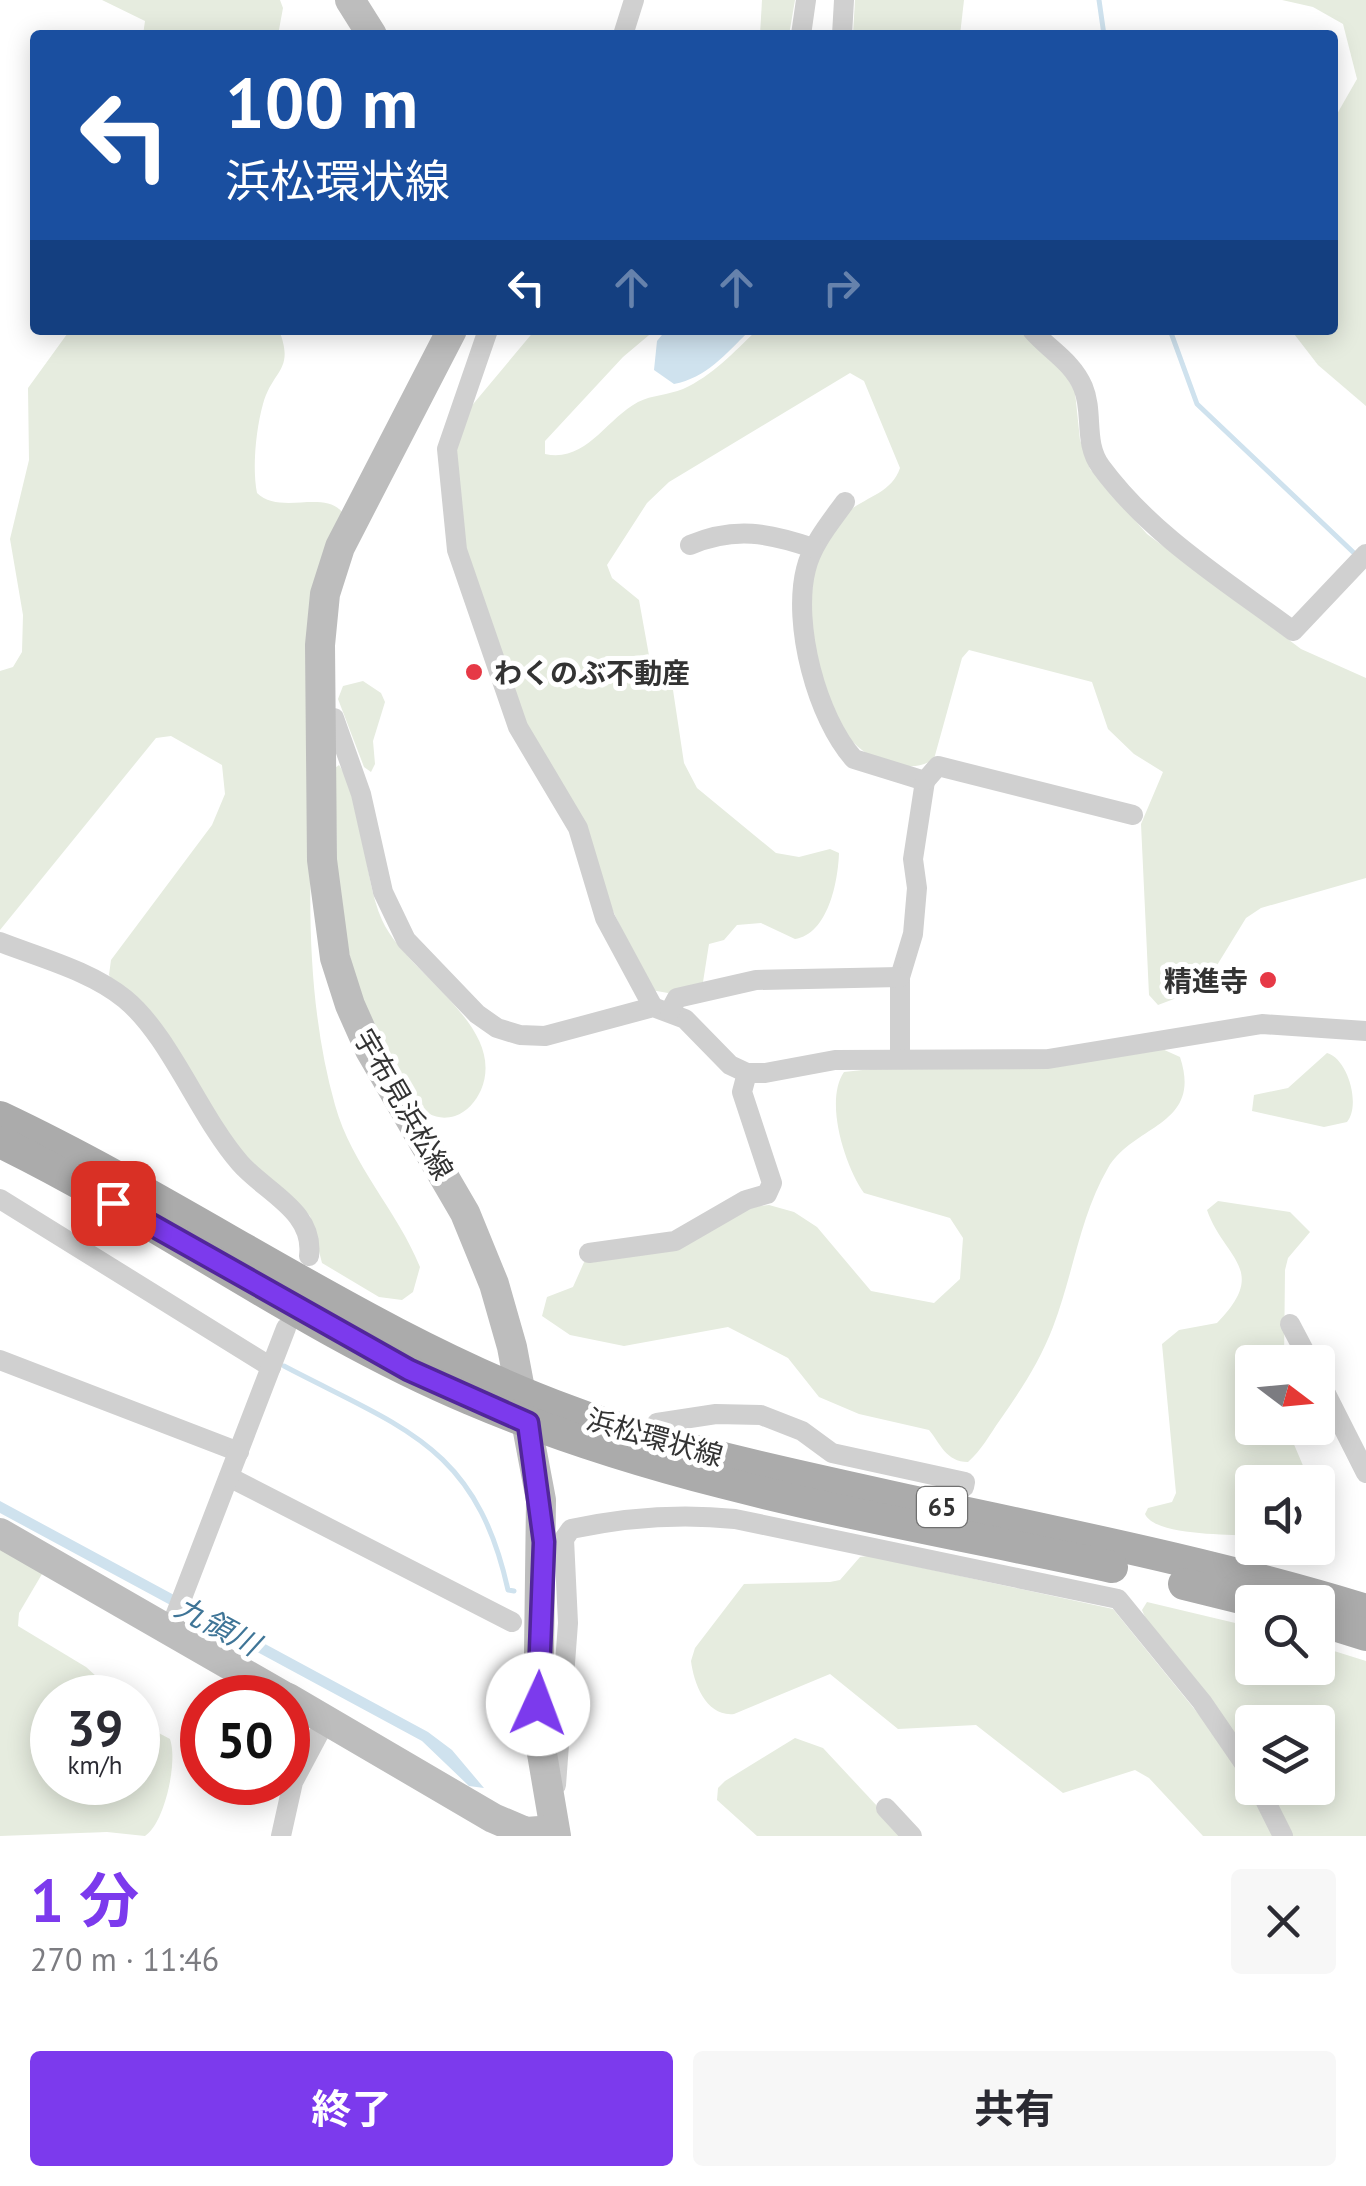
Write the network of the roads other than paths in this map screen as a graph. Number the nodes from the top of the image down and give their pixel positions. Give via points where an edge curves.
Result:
1 (350, 0) edge
2 (634, 0) edge
3 (806, 0) edge
4 (844, 0) edge
5 (369, 30) edge
6 (625, 30) edge
7 (802, 30) edge
8 (842, 30) edge
9 (449, 335) edge
10 (486, 335) edge
11 (1037, 335) edge
12 (845, 502) dead end
13 (690, 544) dead end
14 (814, 548) junction
15 (1366, 554) edge
16 (320, 719) junction
17 (925, 781) junction
18 (1133, 815) dead end
19 (0, 942) edge
20 (900, 976) junction
21 (661, 1009) junction
22 (1366, 1031) edge
23 (900, 1058) junction
24 (747, 1073) junction
25 (0, 1116) edge
26 (0, 1142) edge
27 (0, 1199) edge
28 (589, 1253) dead end
29 (310, 1256) dead end
30 (1290, 1324) dead end
31 (286, 1328) dead end
32 (1301, 1345) edge
33 (0, 1360) edge
34 (271, 1366) junction
35 (525, 1408) junction
36 (1335, 1412) edge
37 (658, 1423) dead end
38 (239, 1452) junction
39 (1366, 1473) edge
40 (229, 1477) junction
41 (964, 1487) dead end
42 (822, 1494) junction
43 (0, 1533) edge
44 (1235, 1597) edge
45 (1366, 1610) edge
46 (178, 1612) junction
47 (512, 1622) dead end
48 (1335, 1625) edge
49 (1366, 1635) edge
50 (258, 1675) edge
51 (310, 1711) edge
52 (326, 1720) junction
53 (1235, 1748) edge
54 (546, 1793) junction
55 (1268, 1805) edge
56 (886, 1808) dead end
57 (555, 1833) edge
58 (281, 1836) edge
59 (912, 1836) edge
60 (1283, 1836) edge

1 - 5 main road
2 - 6 street
3 - 7 street
4 - 8 street
9 - 16 main road, 宇布見浜松線 via 331,570 321,620
10 - 21 street via 447,449 457,550 518,727 578,828 610,929
11 - 15 street via 1084,388 1098,464 1153,527 1293,631
12 - 14 street
13 - 14 street via 736,531
14 - 17 street via 804,602 813,681 824,708 854,760
16 - 21 street via 334,718 350,758 392,917 422,961 477,1014 497,1028 544,1036
16 - 35 main road, 宇布見浜松線 via 324,876 335,958 370,1050 480,1248 506,1320
17 - 18 street via 938,766
17 - 20 street via 913,859 913,934
19 - 29 street via 101,984 135,1008 230,1151 303,1220
20 - 21 street via 735,982
20 - 23 street
21 - 24 street via 685,1019 730,1065
22 - 23 street via 1262,1024 1048,1059
23 - 24 street
24 - 28 street via 742,1092 772,1183 766,1194 675,1241
25 - 35 main road, 浜松環状線 / 65 via 241,1244
26 - 35 main road, 浜松環状線 / 65 via 424,1378
27 - 34 street
30 - 32 street
31 - 34 street
33 - 38 street
34 - 38 street
35 - 42 main road, 浜松環状線 / 65 via 661,1441
35 - 54 main road, 宇布見浜松線 via 544,1542 538,1730
36 - 39 street
37 - 42 street via 761,1415 802,1431
38 - 40 street
40 - 46 street
40 - 47 street
41 - 42 street via 965,1482
42 - 44 main road, 浜松環状線 / 65
42 - 45 main road, 浜松環状線 / 65 via 1174,1558
42 - 53 street via 948,1560 1118,1599
42 - 54 street via 735,1519 676,1514 570,1528 564,1539 568,1623 556,1791
43 - 46 main road
46 - 50 main road
48 - 49 main road
51 - 52 main road
52 - 57 main road via 509,1826
52 - 58 street via 292,1782
54 - 57 main road, 宇布見浜松線
55 - 60 street
56 - 59 street

